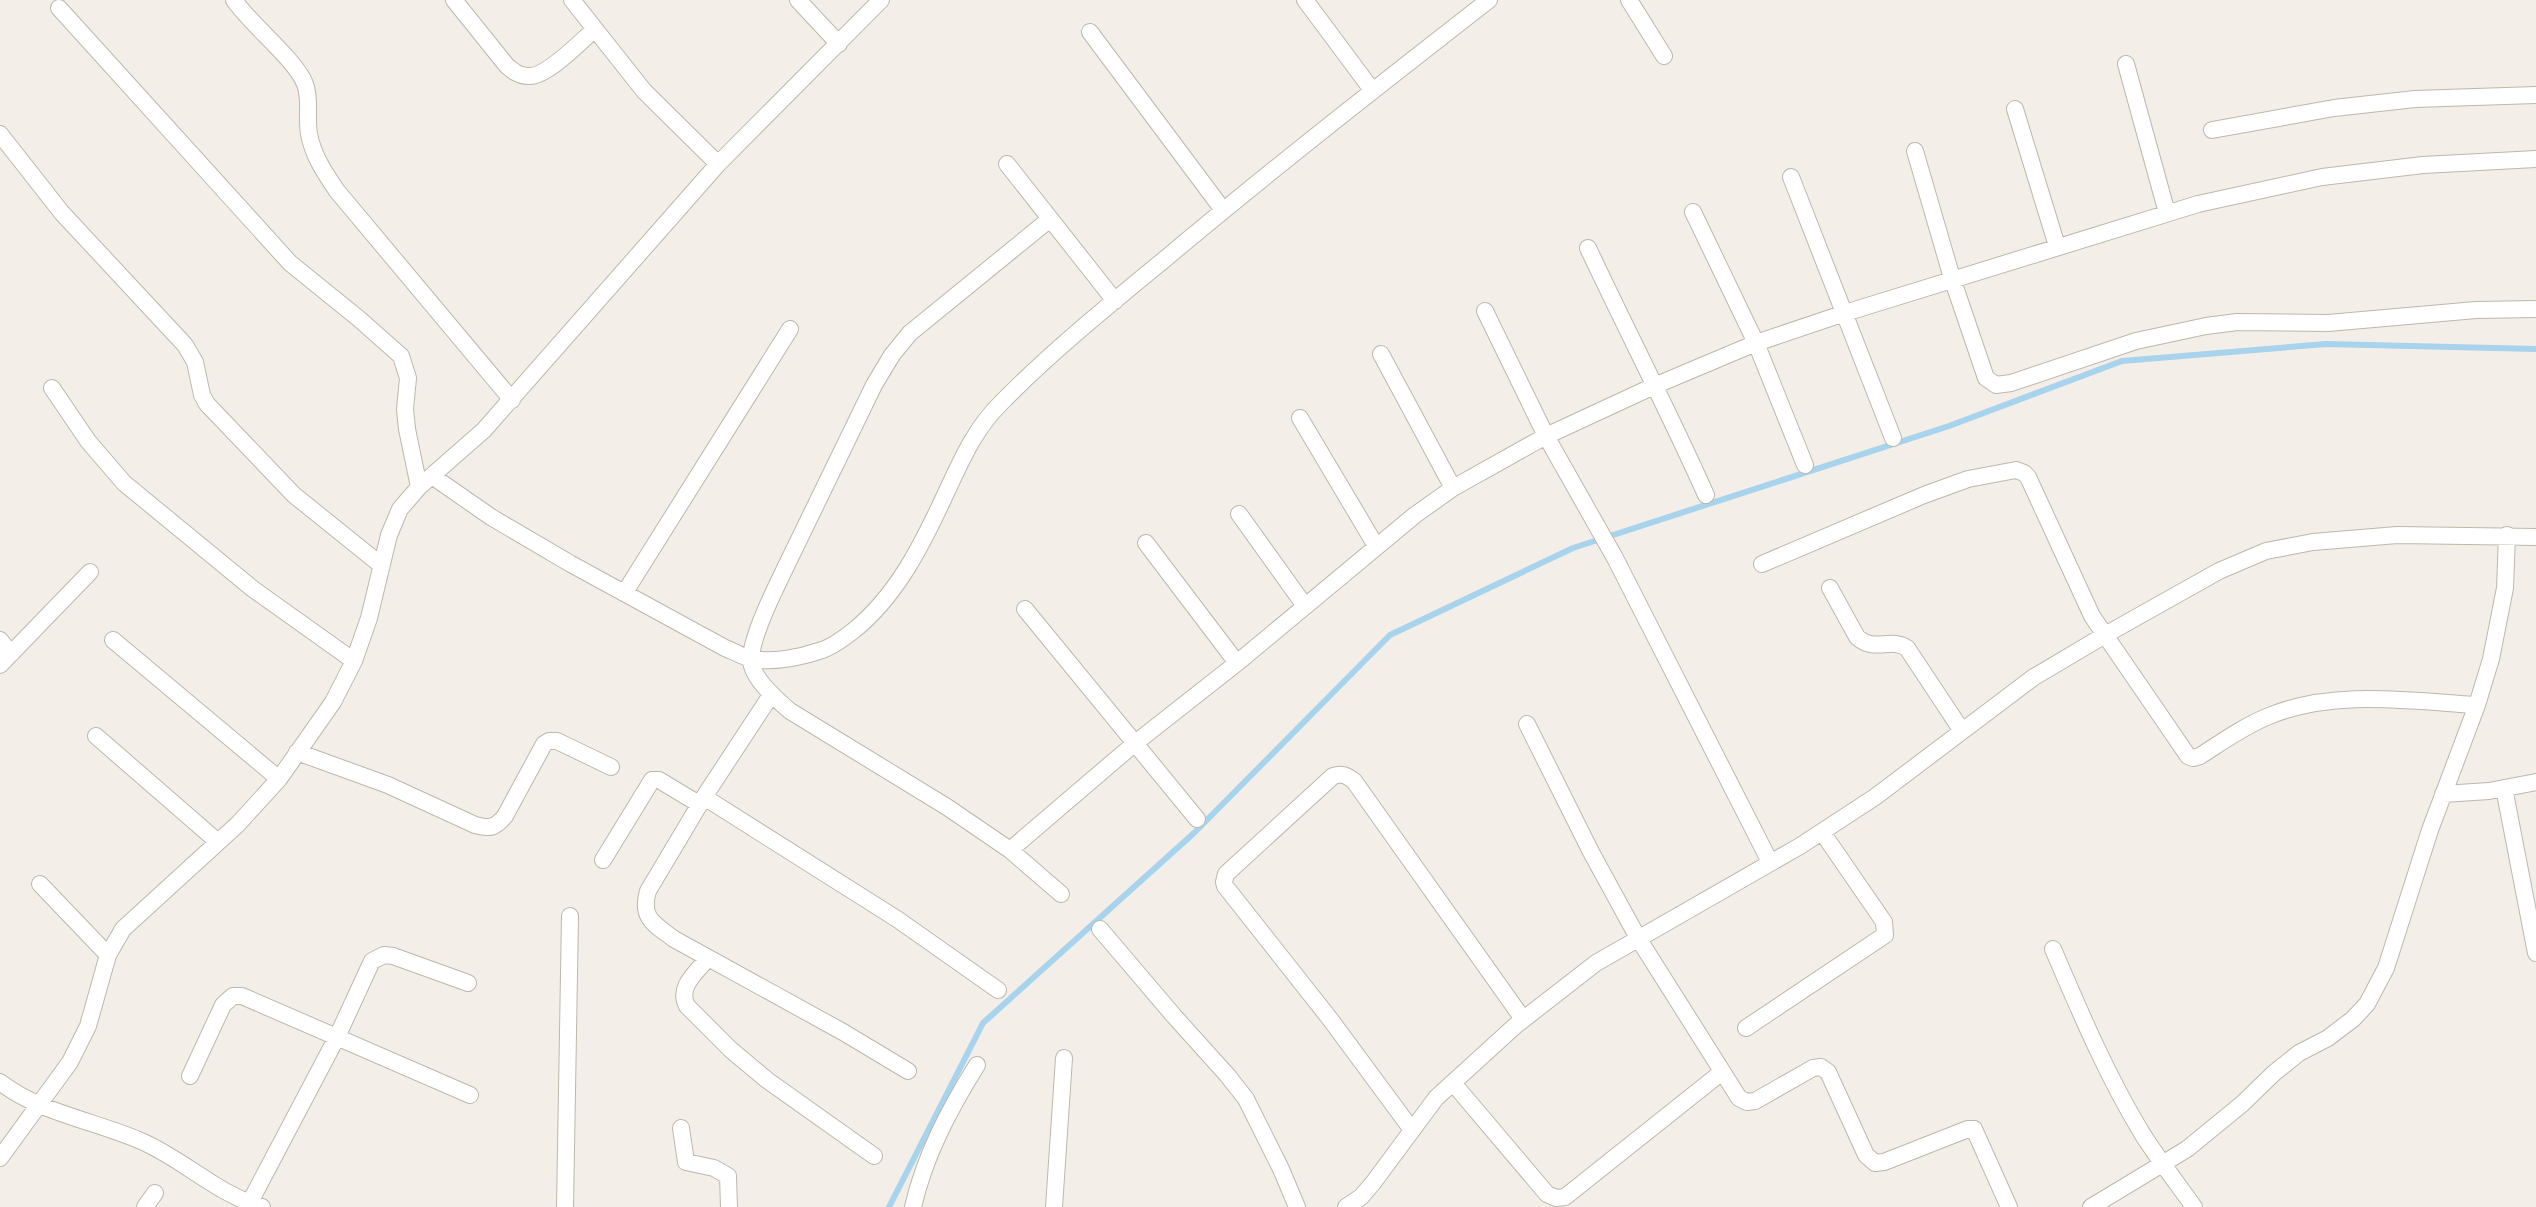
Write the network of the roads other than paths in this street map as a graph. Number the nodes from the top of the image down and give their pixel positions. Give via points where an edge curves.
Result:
1 (234, 0) edge
2 (454, 0) edge
3 (572, 0) edge
4 (798, 0) edge
5 (881, 0) edge
6 (1305, 0) edge
7 (1630, 0) edge
8 (1481, 3) edge
9 (59, 8) dead end
10 (1090, 32) dead end
11 (603, 41) junction
12 (839, 44) junction
13 (1664, 56) dead end
14 (2126, 64) dead end
15 (1372, 90) junction
16 (2536, 95) edge
17 (2015, 109) dead end
18 (2212, 130) dead end
19 (0, 134) edge
20 (1915, 151) dead end
21 (2536, 159) edge
22 (718, 164) junction
23 (1007, 164) dead end
24 (1791, 177) dead end
25 (1223, 210) junction
26 (1693, 212) dead end
27 (2168, 213) junction
28 (1050, 219) junction
29 (2057, 246) junction
30 (1588, 248) dead end
31 (1952, 278) junction
32 (1115, 301) junction
33 (2536, 309) edge
34 (1485, 311) dead end
35 (1845, 313) junction
36 (790, 329) dead end
37 (1756, 343) junction
38 (1382, 354) dead end
39 (1654, 386) junction
40 (52, 388) dead end
41 (512, 400) junction
42 (1300, 418) dead end
43 (1546, 436) junction
44 (1893, 438) dead end
45 (1805, 465) dead end
46 (432, 476) junction
47 (419, 487) junction
48 (1453, 488) junction
49 (1706, 495) dead end
50 (1239, 514) dead end
51 (2507, 535) junction
52 (2536, 537) edge
53 (1146, 543) dead end
54 (1376, 546) junction
55 (1762, 564) dead end
56 (381, 565) junction
57 (90, 572) dead end
58 (1830, 588) dead end
59 (625, 592) junction
60 (1305, 606) junction
61 (1025, 609) dead end
62 (2105, 635) junction
63 (0, 640) edge
64 (113, 640) dead end
65 (750, 658) junction
66 (6, 659) edge
67 (354, 661) junction
68 (1237, 663) junction
69 (771, 695) junction
70 (2477, 705) junction
71 (1526, 724) dead end
72 (1962, 731) junction
73 (96, 736) dead end
74 (1134, 744) junction
75 (297, 752) junction
76 (611, 767) dead end
77 (279, 779) junction
78 (2536, 782) edge
79 (2504, 788) junction
80 (2443, 794) junction
81 (702, 801) junction
82 (1197, 819) dead end
83 (1822, 832) junction
84 (218, 842) junction
85 (1010, 850) junction
86 (603, 860) dead end
87 (1770, 862) junction
88 (40, 884) dead end
89 (1061, 894) dead end
90 (570, 916) dead end
91 (1100, 928) dead end
92 (1638, 938) junction
93 (2053, 949) dead end
94 (2536, 953) edge
95 (108, 955) junction
96 (708, 958) junction
97 (468, 983) dead end
98 (998, 990) dead end
99 (1523, 1019) junction
100 (1746, 1028) dead end
101 (337, 1037) junction
102 (1064, 1058) dead end
103 (977, 1065) dead end
104 (908, 1071) dead end
105 (1722, 1072) junction
106 (190, 1076) dead end
107 (0, 1082) edge
108 (1453, 1083) junction
109 (470, 1096) dead end
110 (41, 1104) junction
111 (681, 1128) dead end
112 (1412, 1130) junction
113 (874, 1156) dead end
114 (0, 1158) edge
115 (2163, 1166) junction
116 (155, 1194) dead end
117 (1366, 1202) edge
118 (256, 1205) edge
119 (145, 1207) edge
120 (565, 1207) edge
121 (729, 1207) edge
122 (913, 1207) edge
123 (1054, 1207) edge
124 (1297, 1207) edge
125 (1346, 1207) edge
126 (2009, 1207) edge
127 (2091, 1207) edge
128 (2194, 1207) edge

1 - 41 street via 296,69 305,84 309,133 317,161 372,233
2 - 11 street via 507,66 528,77 542,74
3 - 11 street
4 - 12 street
5 - 12 street
6 - 15 street
7 - 13 street
8 - 15 street
9 - 47 street via 290,263 401,356 408,378 407,429
10 - 25 street
11 - 22 street via 644,91
12 - 22 street via 784,95
14 - 27 street
15 - 25 street
16 - 18 street via 2415,99 2352,106
17 - 29 street
19 - 56 street via 62,213 184,345 194,362 207,404 294,495
20 - 31 street
21 - 27 street via 2423,165 2322,177
22 - 41 street
23 - 28 street
24 - 35 street
25 - 32 street
26 - 37 street
27 - 29 street
28 - 32 street
28 - 65 street via 910,333 892,355 780,578
29 - 31 street
30 - 39 street
31 - 33 street via 1986,378 1996,385 2136,341 2206,326 2237,322 2328,323 2476,310
31 - 35 street
32 - 65 street via 1035,370 977,432 922,544 879,606 854,630 824,650 796,657
34 - 43 street
35 - 37 street
35 - 44 street
36 - 59 street
37 - 39 street
37 - 45 street
38 - 48 street
39 - 43 street
39 - 49 street
40 - 67 street via 88,441 124,483 253,589
41 - 46 street via 459,454
42 - 54 street
43 - 48 street
43 - 87 street via 1602,533
46 - 47 street
46 - 59 street via 490,517
47 - 56 street via 400,509
48 - 54 street
50 - 60 street
51 - 52 street
51 - 62 street via 2397,535 2313,542 2266,551 2219,571
51 - 70 street via 2505,588 2499,623
53 - 68 street
54 - 60 street
55 - 62 street via 1924,495 1968,479 2016,470 2028,477 2092,616
56 - 67 street via 369,618
57 - 66 street
58 - 72 street via 1857,637 1863,642 1870,645 1895,643 1907,648
59 - 65 street via 725,648
60 - 68 street
61 - 74 street
62 - 70 street via 2184,753 2193,758 2247,726 2310,704 2352,700
62 - 72 street via 2034,677
63 - 66 street
64 - 77 street
65 - 69 street via 759,679
67 - 75 street via 333,702
68 - 74 street
69 - 81 street
69 - 85 street via 790,711 939,802
70 - 80 street
71 - 92 street
72 - 83 street via 1875,797
73 - 84 street
74 - 82 street
74 - 85 street
75 - 76 street via 388,785 488,828 497,826 506,816 544,744 550,741 557,741
75 - 77 street
77 - 84 street
78 - 79 street
79 - 80 street
79 - 94 street
80 - 115 street via 2386,968 2367,1004 2328,1038 2299,1053 2242,1104
81 - 86 street via 659,780 652,780
81 - 96 street via 644,903 653,924
81 - 98 street via 897,919
83 - 87 street
83 - 100 street via 1884,922 1885,935
84 - 95 street via 123,929
85 - 89 street
87 - 92 street
88 - 95 street
90 - 120 street
91 - 124 street via 1246,1099
92 - 99 street via 1596,963
92 - 105 street
93 - 115 street via 2112,1080
95 - 110 street via 88,1026 70,1062
96 - 104 street
96 - 113 street via 684,988 682,998 687,1006 767,1080
97 - 101 street via 393,956 377,956
99 - 108 street
99 - 112 street via 1354,780 1347,775 1333,776 1226,874 1226,886
101 - 106 street via 242,996 233,996 223,1005
101 - 109 street
101 - 118 street
102 - 123 street
103 - 122 street via 952,1104 930,1149
105 - 108 street via 1565,1197 1556,1198 1547,1194
105 - 126 street via 1734,1092 1747,1102 1755,1101 1813,1068 1821,1067 1828,1072 1866,1155 1876,1163 1968,1128 1974,1129
107 - 110 street
108 - 112 street via 1436,1098
110 - 114 street
110 - 118 street via 142,1141
111 - 121 street via 686,1162 714,1168 728,1176
112 - 117 street
115 - 127 street
115 - 128 street
116 - 119 street
117 - 125 street

